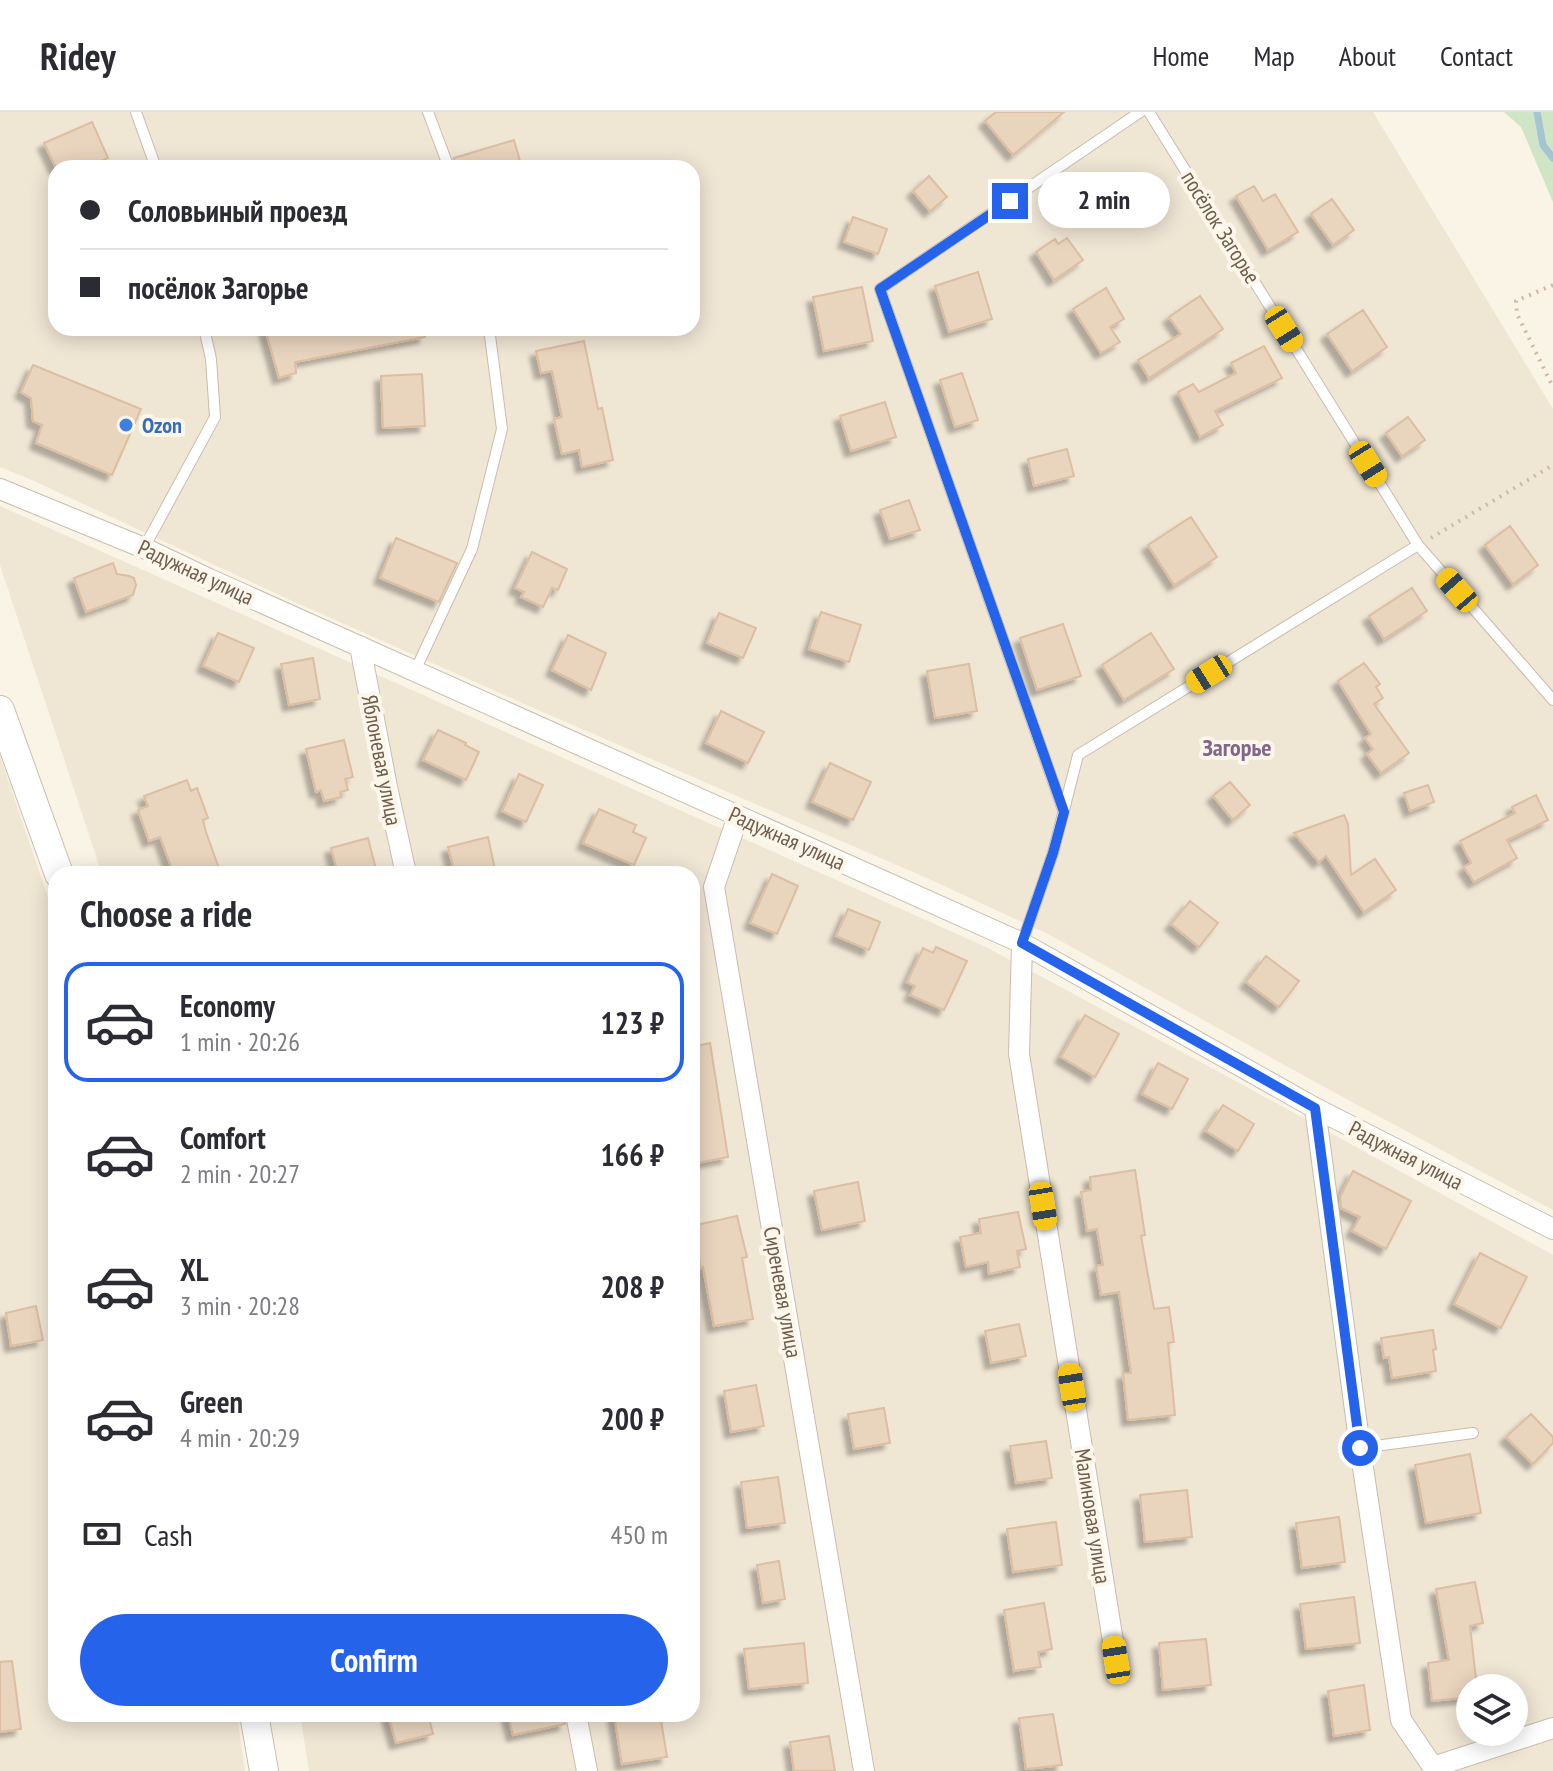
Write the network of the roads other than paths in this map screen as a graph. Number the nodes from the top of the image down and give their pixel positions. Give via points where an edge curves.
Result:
1 (136, 112) edge
2 (428, 112) edge
3 (1140, 112) edge
4 (1149, 112) edge
5 (153, 160) edge
6 (446, 160) edge
7 (206, 336) edge
8 (490, 336) edge
9 (0, 489) edge
10 (1418, 545) junction
11 (144, 548) junction
12 (360, 646) junction
13 (415, 671) junction
14 (1553, 700) edge
15 (0, 710) edge
16 (1064, 812) junction
17 (738, 816) junction
18 (56, 866) edge
19 (404, 866) edge
20 (1022, 943) junction
21 (1315, 1108) junction
22 (1553, 1229) edge
23 (1473, 1433) dead end
24 (1360, 1448) junction
25 (1116, 1660) dead end
26 (255, 1722) edge
27 (578, 1722) edge
28 (1553, 1728) edge
29 (264, 1771) edge
30 (587, 1771) edge
31 (864, 1771) edge

1 - 5 lane
2 - 6 lane
3 - 16 lane via 880,289
4 - 10 lane, посёлок Загорье
7 - 11 lane via 215,417
8 - 13 lane via 502,429 472,549
9 - 11 street, Радужная улица
10 - 14 lane, посёлок Загорье
10 - 16 lane via 1078,755
11 - 12 street, Радужная улица
12 - 13 street, Радужная улица
12 - 19 street, Яблоневая улица
13 - 17 street, Радужная улица
15 - 18 main road
16 - 20 lane
17 - 20 street, Радужная улица
17 - 31 street, Сиреневая улица via 714,887
20 - 21 street, Радужная улица
20 - 25 street, Малиновая улица via 1019,1054
21 - 22 street, Радужная улица
21 - 24 street
23 - 24 lane
24 - 28 street via 1401,1720 1433,1767
26 - 29 main road
27 - 30 street

